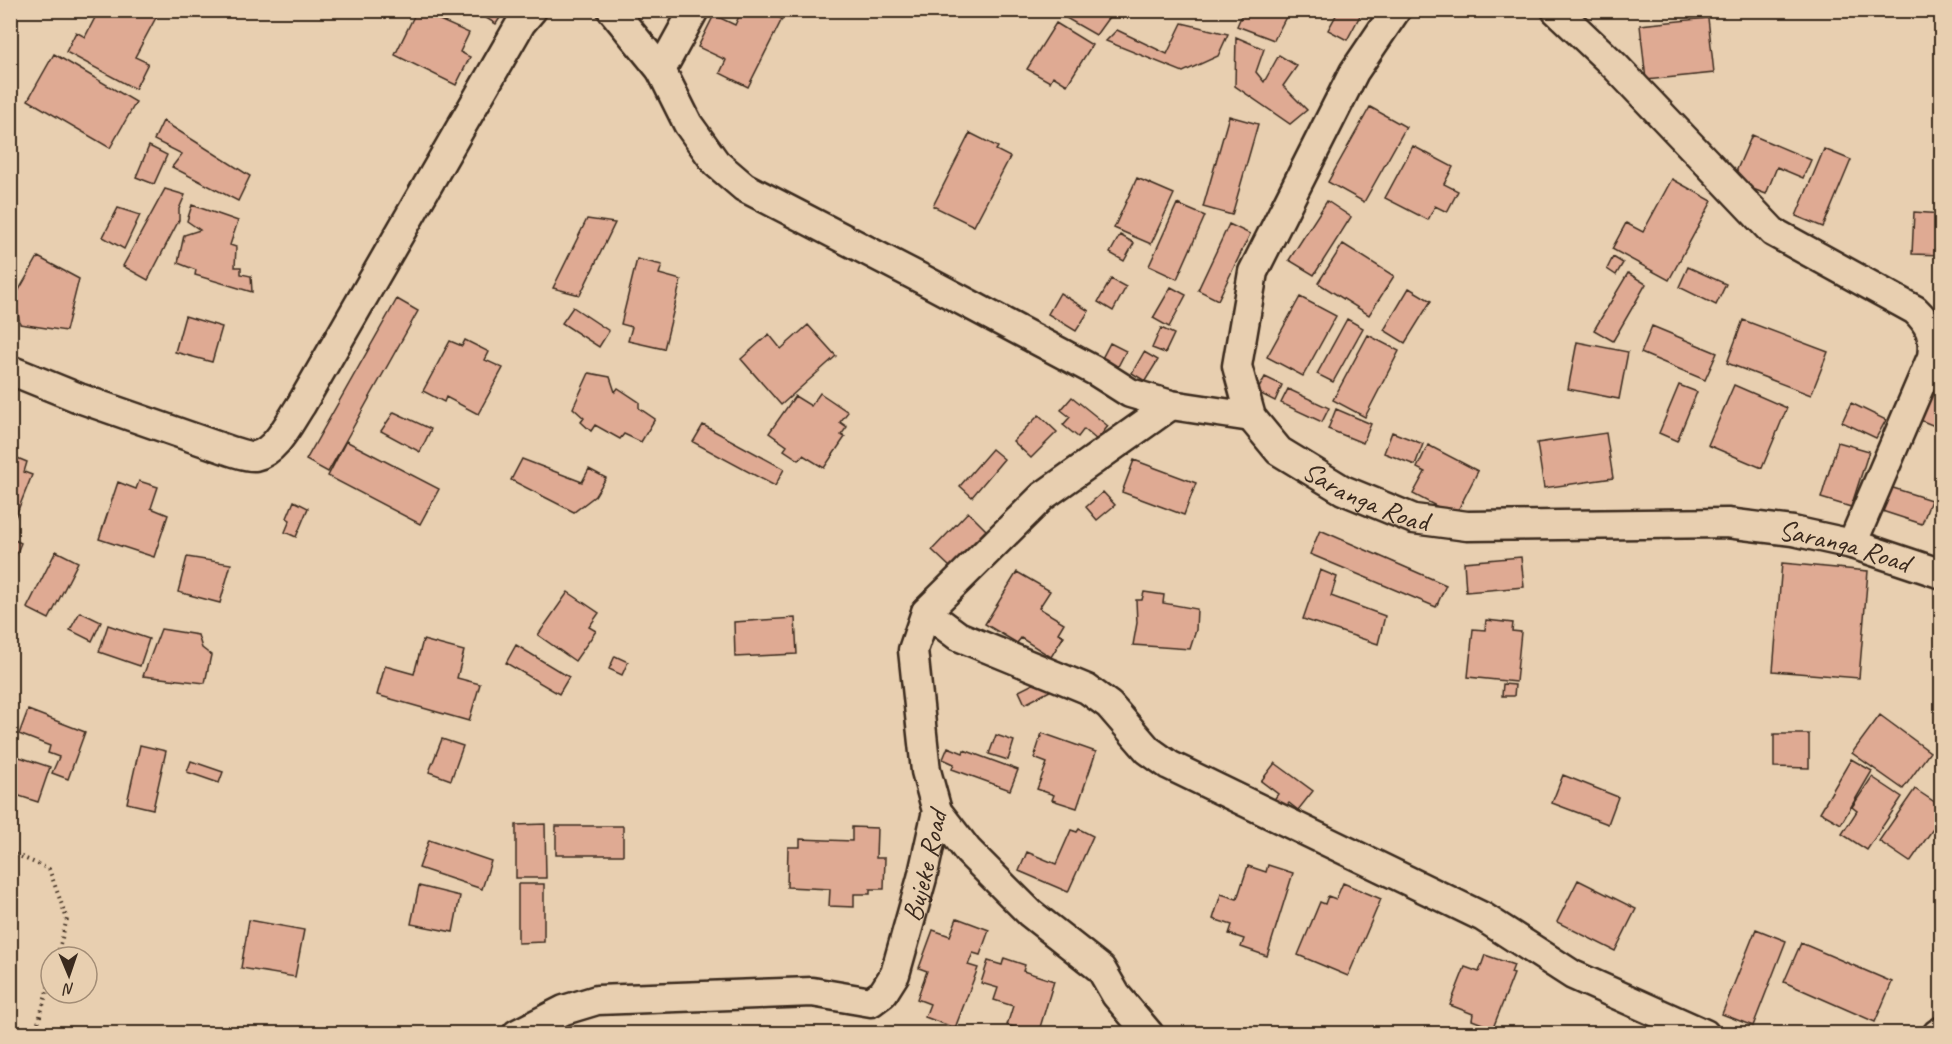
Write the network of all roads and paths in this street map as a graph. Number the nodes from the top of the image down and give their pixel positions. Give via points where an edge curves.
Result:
1 (532, 10) edge
2 (612, 10) edge
3 (694, 10) edge
4 (1396, 10) edge
5 (1556, 10) edge
6 (661, 70) junction
7 (10, 370) edge
8 (1171, 405) junction
9 (1251, 417) junction
10 (1852, 544) junction
11 (1941, 574) edge
12 (926, 612) junction
13 (937, 811) junction
14 (10, 852) edge
15 (60, 945) edge
16 (43, 1005) edge
17 (1941, 1031) edge
18 (35, 1034) edge
19 (517, 1034) edge
20 (1149, 1034) edge
21 (1705, 1034) edge
22 (1937, 1034) edge

1 - 7 street via 514,34 301,405 265,452 254,456 231,451
2 - 6 street
3 - 6 street
4 - 9 street, Saranga Road via 1354,72 1253,272 1237,366
5 - 10 street via 1616,67 1773,232 1916,310 1925,320 1934,344 1932,357
6 - 8 street via 688,124 716,163 744,188 922,279 1130,393
8 - 9 street
8 - 12 street, Bujeke Road via 1043,496
9 - 10 street, Saranga Road via 1278,451 1343,490 1413,519 1467,526 1727,523 1793,531
10 - 11 street, Saranga Road
12 - 13 street, Bujeke Road via 913,650 926,771
12 - 21 street via 958,636 1087,689 1109,705 1148,750 1169,765 1483,917 1573,975
13 - 19 street, Bujeke Road via 894,974 883,993 871,1002 812,992 597,1000 564,1010
13 - 20 street via 968,851 1030,913 1101,969 1116,995
14 - 15 path via 49,869 67,919
16 - 18 path
17 - 22 street

